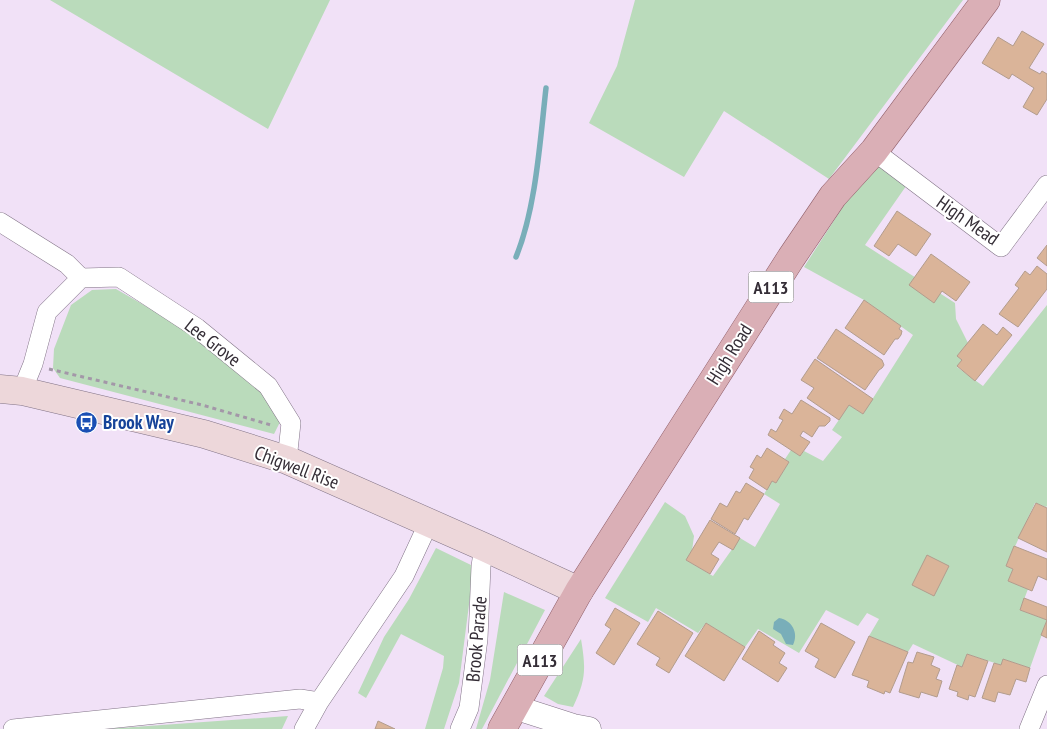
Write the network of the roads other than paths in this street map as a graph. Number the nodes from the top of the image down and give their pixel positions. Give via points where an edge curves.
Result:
1 (986, 0) edge
2 (874, 151) junction
3 (1047, 185) edge
4 (0, 222) edge
5 (82, 278) junction
6 (11, 390) edge
7 (287, 460) junction
8 (429, 522) junction
9 (484, 547) junction
10 (579, 591) junction
11 (1047, 685) edge
12 (319, 702) junction
13 (508, 718) edge
14 (13, 729) edge
15 (304, 729) edge
16 (460, 729) edge
17 (589, 729) edge
18 (1029, 729) edge

1 - 2 main road, High Road / A113
2 - 3 street, High Mead via 1001,247
2 - 10 main road, High Road / A113 via 833,196 791,258
4 - 5 street via 67,264
5 - 6 street via 47,312 33,364
5 - 7 street, Lee Grove via 119,278 197,328 268,386 291,424
6 - 7 main road, Chigwell Rise via 204,434
7 - 8 main road, Chigwell Rise
8 - 9 main road, Chigwell Rise
8 - 12 street via 404,576
9 - 10 main road, Chigwell Rise
9 - 16 street, Brook Parade via 472,688 469,708
10 - 13 main road, High Road / A113
11 - 18 street
12 - 14 street via 300,699
12 - 15 street
13 - 17 street

